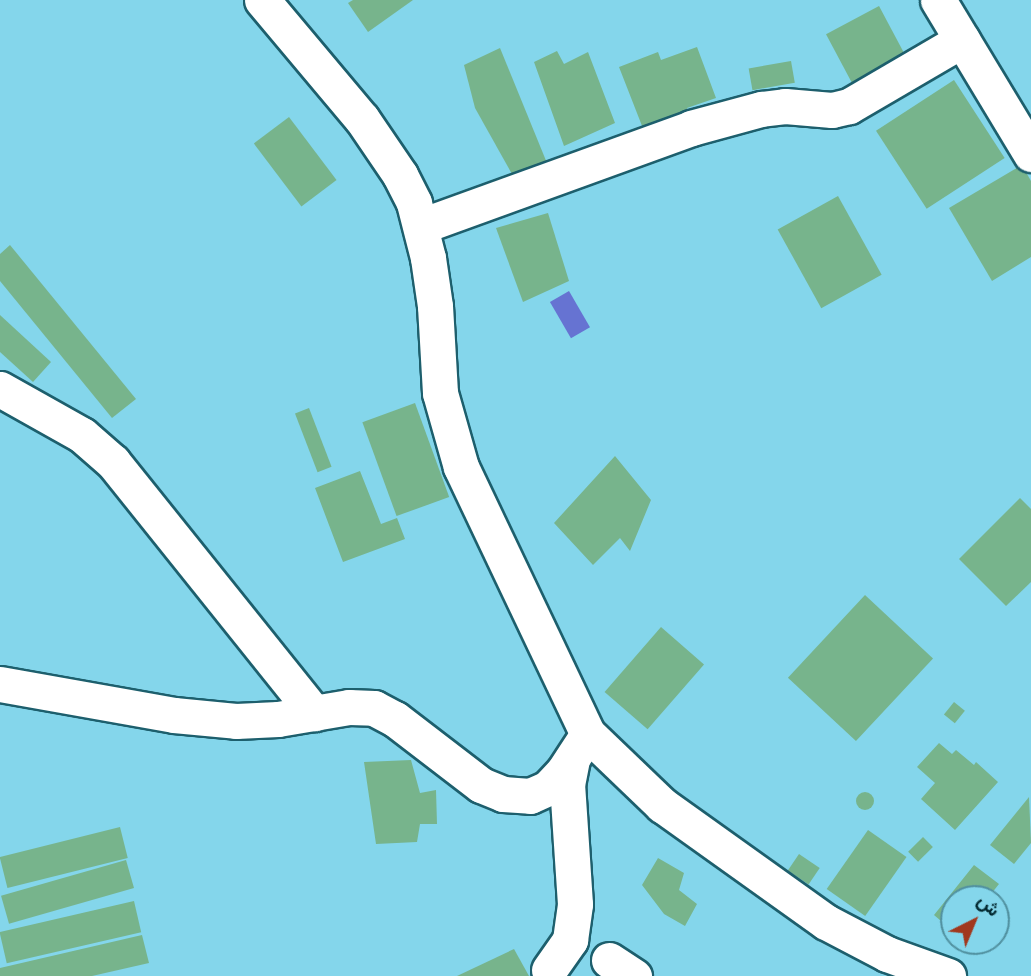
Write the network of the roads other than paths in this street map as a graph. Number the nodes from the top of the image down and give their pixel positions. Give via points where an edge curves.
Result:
1 (262, 0) edge
2 (938, 0) edge
3 (962, 40) junction
4 (1031, 154) edge
5 (421, 226) junction
6 (0, 389) edge
7 (0, 684) edge
8 (314, 713) junction
9 (580, 746) junction
10 (549, 970) dead end
11 (948, 976) edge

1 - 5 street via 362,119 400,174
2 - 3 street
3 - 4 street
3 - 5 street via 849,106 832,110 773,108 691,128
5 - 9 street via 435,306 440,393 461,467
6 - 8 street via 82,435 113,463
7 - 8 street via 174,715 236,721
8 - 9 street via 374,708 396,719 481,785 503,794 530,796 548,788
9 - 10 street via 567,785 575,904 570,940
9 - 11 street via 826,922 887,954

